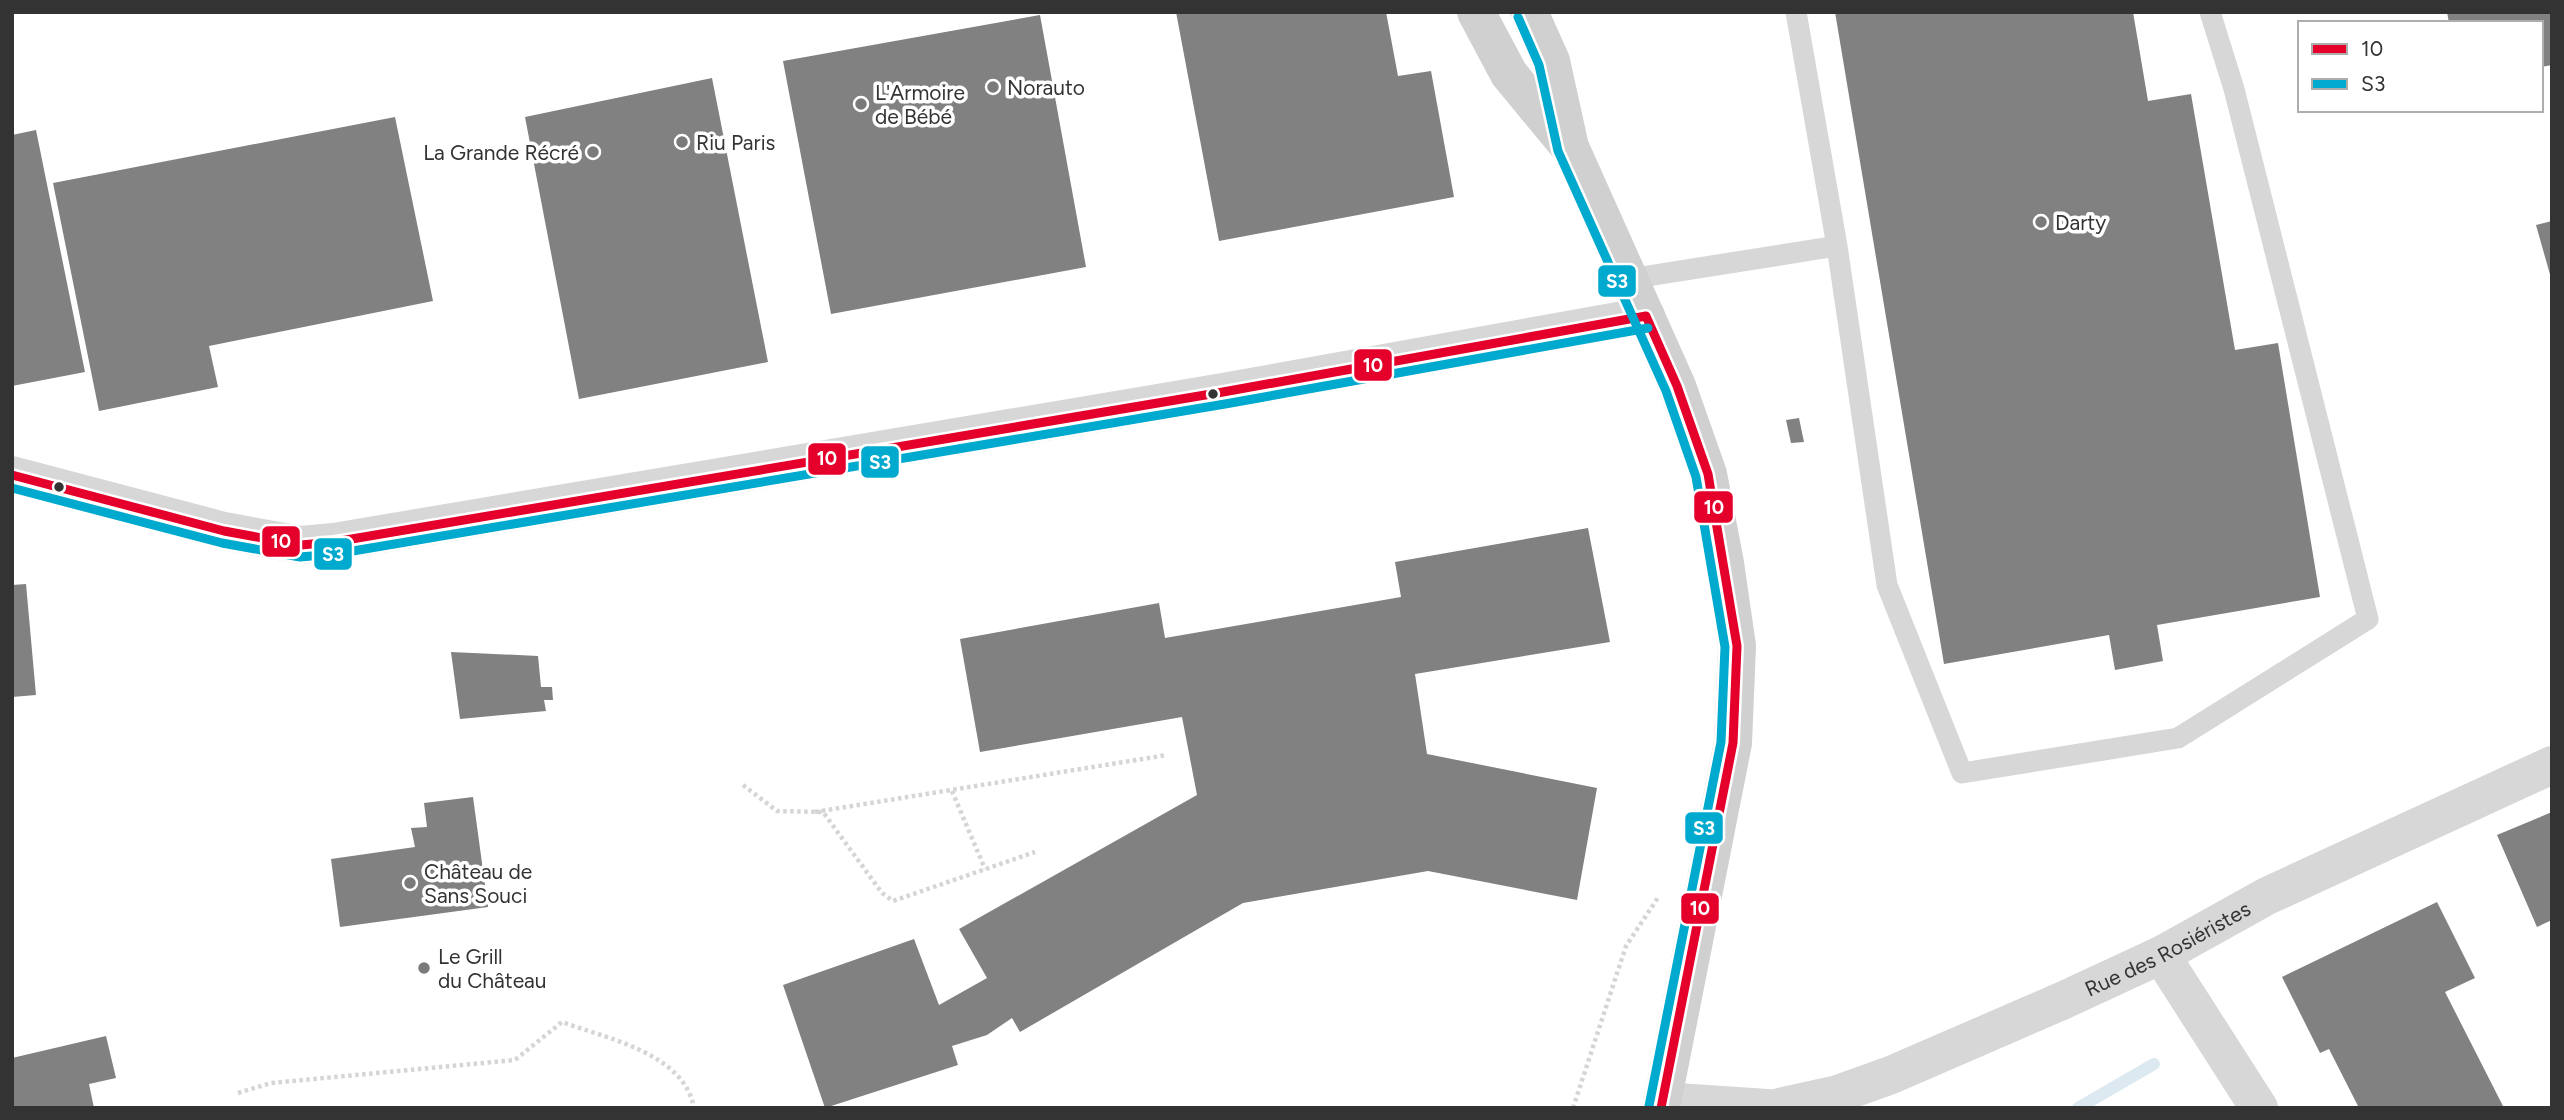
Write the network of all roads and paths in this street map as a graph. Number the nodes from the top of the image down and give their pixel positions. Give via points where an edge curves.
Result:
1 (1476, 12) edge
2 (1529, 12) edge
3 (1796, 12) edge
4 (2210, 12) edge
5 (1570, 147) junction
6 (1837, 246) junction
7 (1629, 279) junction
8 (1646, 316) junction
9 (12, 475) edge
10 (1167, 755) dead end
11 (2552, 765) edge
12 (743, 785) dead end
13 (953, 791) junction
14 (816, 812) junction
15 (1035, 852) dead end
16 (985, 869) junction
17 (1660, 895) dead end
18 (2161, 955) junction
19 (238, 1093) dead end
20 (1662, 1105) edge
21 (694, 1108) edge
22 (1573, 1108) edge
23 (1767, 1108) edge
24 (1775, 1108) edge
25 (2259, 1108) edge

1 - 5 main road via 1509,74
2 - 5 main road via 1550,61
3 - 6 lane
4 - 6 lane via 2234,89 2368,619 2279,675 2178,738 1962,773 1886,584
5 - 7 main road
6 - 7 lane
7 - 8 main road
8 - 9 street via 1223,392 301,545 224,531
8 - 20 main road via 1708,474 1737,646 1733,743
10 - 13 path
11 - 18 street, Rue des Rosiéristes via 2267,896
12 - 14 path via 777,811
13 - 14 path
13 - 16 path
14 - 16 path via 823,813 882,893 893,901
15 - 16 path
17 - 22 path via 1626,946
18 - 24 street, Rue des Rosiéristes via 1891,1075 1838,1094
18 - 25 street
19 - 21 path via 271,1083 514,1060 562,1022 634,1048 674,1070 690,1089
20 - 23 street

